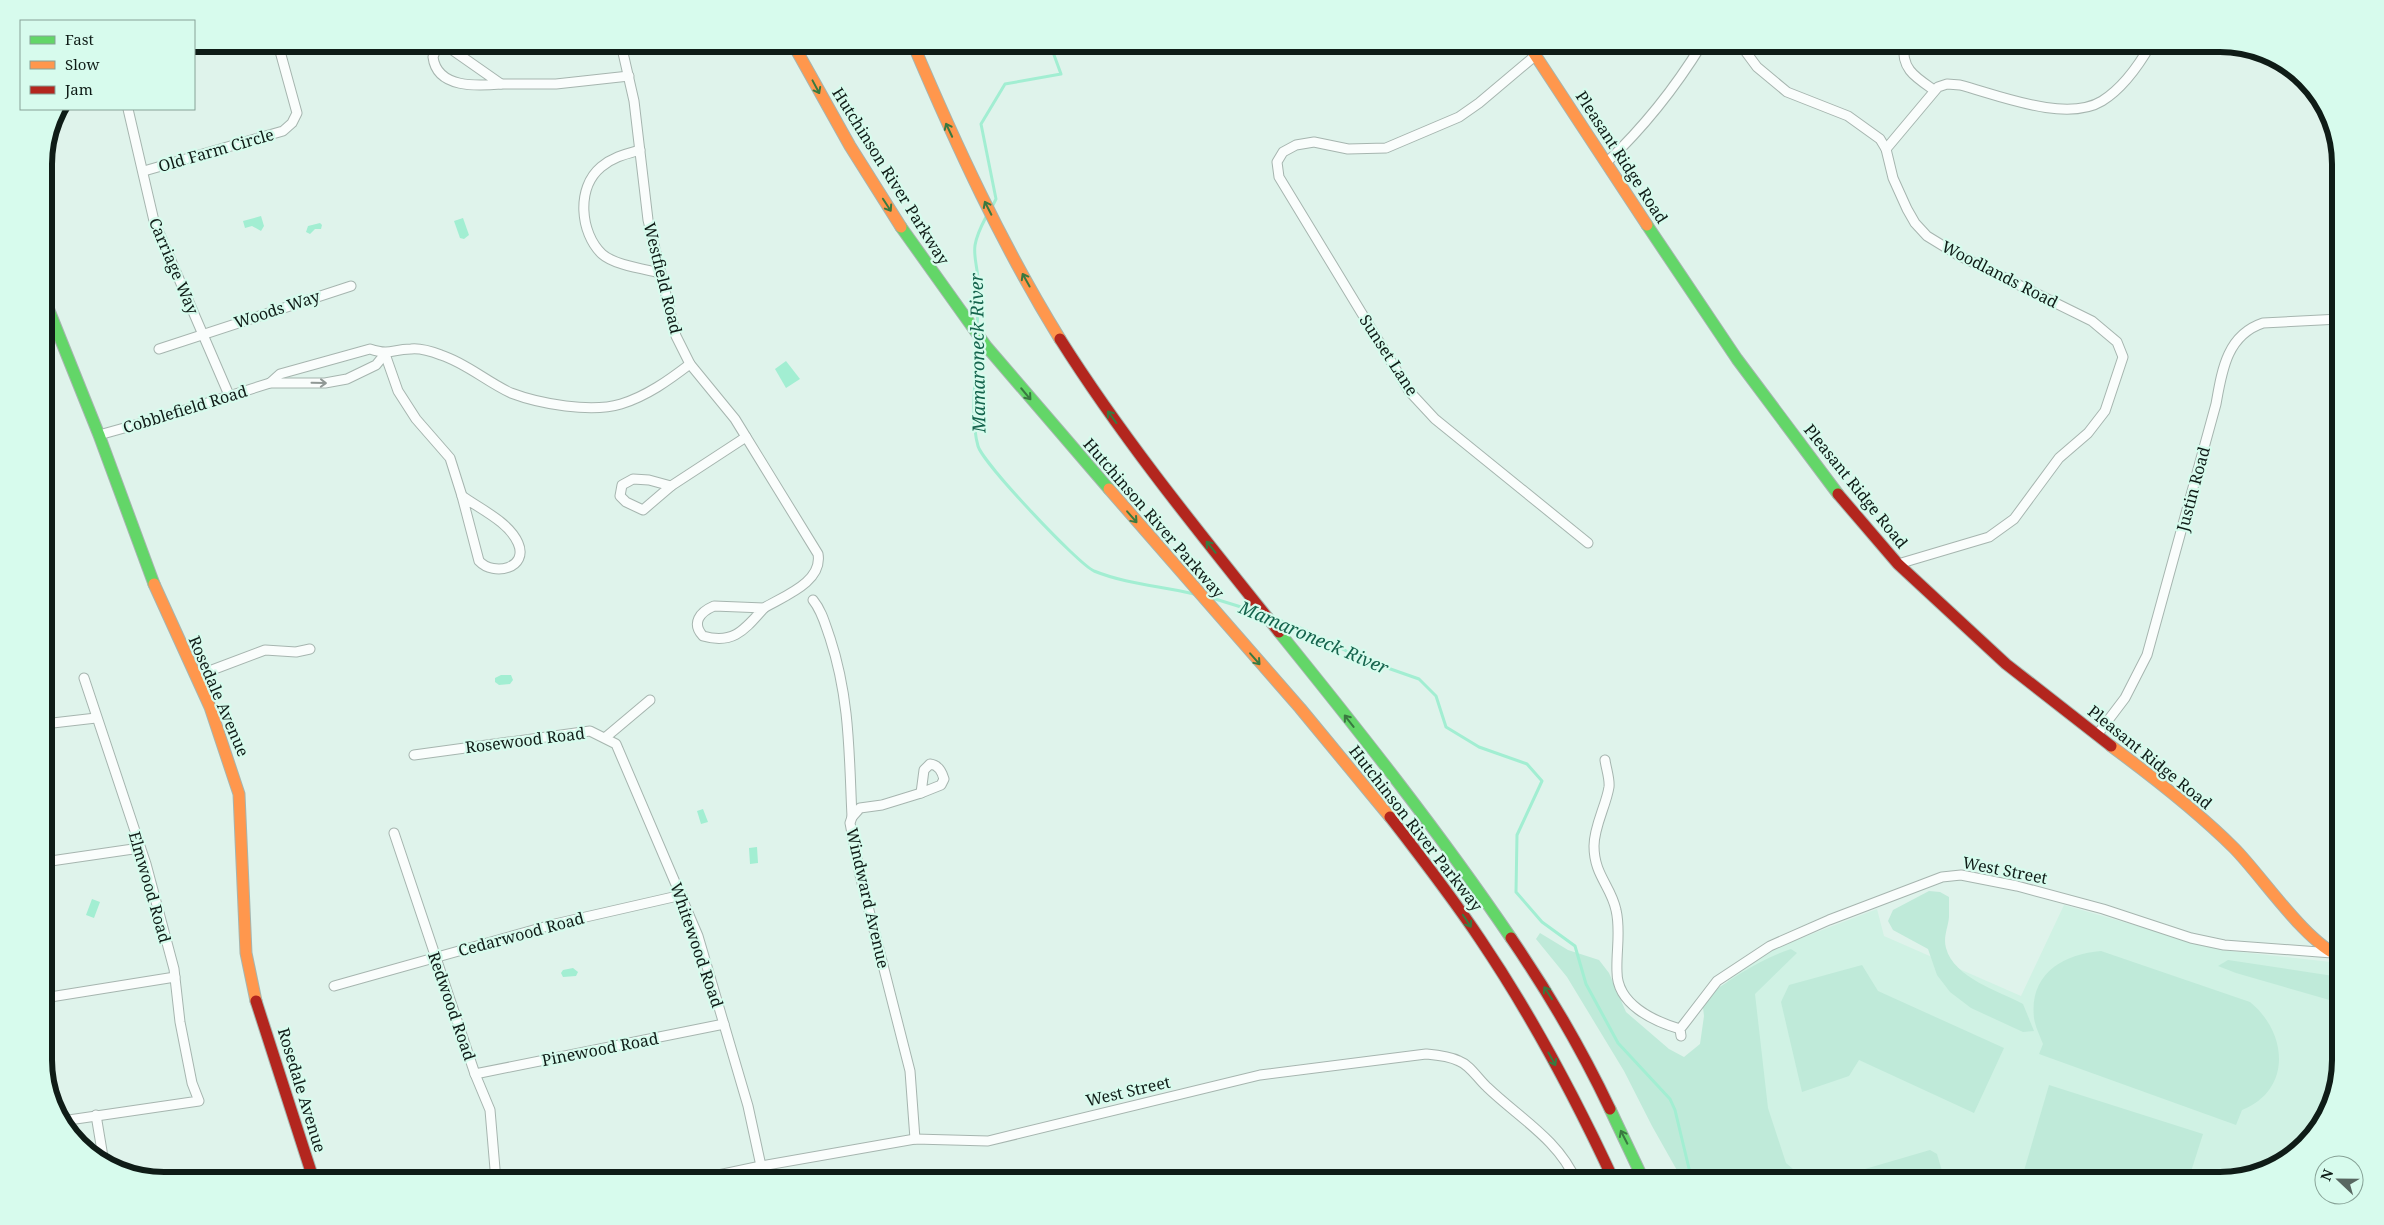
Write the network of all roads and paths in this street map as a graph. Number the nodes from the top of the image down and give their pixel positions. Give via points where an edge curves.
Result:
1 (280, 53) edge
2 (435, 53) edge
3 (457, 53) edge
4 (623, 53) edge
5 (798, 53) edge
6 (917, 53) edge
7 (1697, 53) edge
8 (1747, 53) edge
9 (1904, 53) edge
10 (2146, 53) edge
11 (1536, 55) joint
12 (629, 76) junction
13 (501, 84) junction
14 (1934, 90) junction
15 (128, 110) edge
16 (1886, 149) junction
17 (640, 150) junction
18 (1606, 164) junction
19 (144, 171) junction
20 (661, 273) junction
21 (351, 286) dead end
22 (53, 320) edge
23 (2331, 320) edge
24 (203, 334) junction
25 (159, 349) dead end
26 (385, 354) junction
27 (690, 364) junction
28 (270, 383) junction
29 (229, 396) junction
30 (99, 435) junction
31 (746, 437) junction
32 (671, 486) junction
33 (462, 496) junction
34 (1588, 543) dead end
35 (1898, 564) junction
36 (813, 600) dead end
37 (764, 608) junction
38 (310, 649) dead end
39 (196, 676) junction
40 (84, 678) dead end
41 (650, 700) dead end
42 (96, 718) junction
43 (53, 723) edge
44 (2097, 735) junction
45 (606, 737) junction
46 (414, 755) dead end
47 (1605, 760) dead end
48 (921, 793) dead end
49 (852, 817) junction
50 (394, 833) dead end
51 (140, 848) junction
52 (53, 861) edge
53 (682, 895) junction
54 (2332, 951) edge
55 (2332, 954) edge
56 (436, 957) junction
57 (175, 977) junction
58 (334, 986) dead end
59 (53, 997) edge
60 (724, 1024) junction
61 (475, 1074) junction
62 (96, 1115) junction
63 (69, 1120) edge
64 (915, 1139) junction
65 (103, 1154) edge
66 (1635, 1160) junction
67 (761, 1166) junction
68 (311, 1172) edge
69 (495, 1172) edge
70 (733, 1172) edge
71 (1570, 1172) edge
72 (1610, 1172) edge
73 (1640, 1172) edge
74 (1643, 1172) edge

1 - 19 street, Old Farm Circle via 297,113 283,131
2 - 13 street via 433,62 441,74 452,80 472,86
3 - 13 street
4 - 12 street, Westfield Road
5 -> 72 main road, Hutchinson River Parkway via 850,149 956,306 995,356 1370,791 1456,905 1525,1010
66 -> 6 main road, Hutchinson River Parkway via 1552,1001 1485,895 1185,514 1100,400 1045,314 1005,242 970,174
7 - 18 street via 1660,105
8 - 16 street via 1757,67 1786,92 1848,116 1880,139
9 - 14 street via 1904,61 1913,75
10 - 14 street via 2116,90 2085,108 2064,110 2045,107 1947,84
11 - 18 main road, Pleasant Ridge Road
11 - 34 street, Sunset Lane via 1459,117 1411,139 1386,148 1369,149 1348,149 1314,142 1296,145 1283,152 1277,162 1279,177 1290,197 1409,391 1435,419
12 - 13 street via 556,84
12 - 17 street, Westfield Road
14 - 16 street
15 - 19 street, Carriage Way
16 - 35 street, Woodlands Road via 1893,178 1907,209 1927,236 1958,255 2092,321 2117,342 2122,357 2105,411 2088,433 2059,458 2014,519 1989,537
17 - 20 street, Westfield Road via 648,220
17 - 20 street via 618,156 600,167 590,182 584,223 590,240 603,255 628,266
18 - 35 main road, Pleasant Ridge Road via 1741,364 1847,507
19 - 24 street, Carriage Way via 154,221
20 - 27 street, Westfield Road via 676,336
21 - 24 street, Woods Way
22 - 30 main road, Rosedale Avenue
23 - 44 street, Justin Road via 2263,323 2251,327 2234,343 2221,374 2216,404 2147,655 2126,698
24 - 25 street, Carriage Way
24 - 29 street, Carriage Way
26 - 27 street, Cobblefield Road via 411,349 440,354 512,393 550,403 586,407 620,404 659,387
26 - 28 street, Cobblefield Road via 370,349 280,374
28 -> 26 street, Cobblefield Road via 324,384 347,379 376,365
26 - 33 street via 398,391 416,419 450,458
27 - 31 street, Westfield Road
28 - 29 street, Cobblefield Road
29 - 30 street, Cobblefield Road
30 - 39 main road, Rosedale Avenue via 145,565
31 - 32 street
31 - 37 street, Westfield Road via 818,554 819,561 816,572 802,585
32 - 32 street via 645,510 634,507 620,496 622,485 633,479
33 - 33 street via 511,532 519,544 520,554 507,569 497,570 479,561
35 - 44 main road, Pleasant Ridge Road via 2006,664
36 - 49 street, Windward Avenue via 820,610 840,668 846,705
37 - 37 street, Westfield Road via 742,632 732,637 716,639 703,636 697,626 704,610 714,606
38 - 39 street via 296,652 264,650
39 - 68 main road, Rosedale Avenue via 210,707 239,794 246,945 252,987
40 - 42 street, Elmwood Road
41 - 45 street, Rosewood Road
42 - 43 street
42 - 51 street, Elmwood Road
44 - 54 main road, Pleasant Ridge Road via 2165,787 2234,848 2302,926
45 - 46 street, Rosewood Road via 590,731
45 - 53 street, Whitewood Road via 616,744
47 - 55 street, West Street via 1609,785 1594,844 1596,866 1616,909 1620,988 1624,997 1641,1011 1681,1033 1717,981 1770,946 1942,876 1961,875 2017,886 2224,945
48 - 49 street via 860,808
49 - 64 street, Windward Avenue via 850,823 860,875 910,1071
50 - 56 street, Redwood Road
51 - 52 street
51 - 57 street, Elmwood Road
53 - 56 street, Cedarwood Road via 554,924
53 - 60 street, Whitewood Road via 698,936
56 - 58 street, Cedarwood Road
56 - 61 street, Redwood Road
57 - 59 street
57 - 62 street, Elmwood Road via 180,1022 192,1083 199,1101
60 - 61 street, Pinewood Road
60 - 67 street, Whitewood Road via 748,1106
61 - 69 street, Redwood Road via 490,1110
62 - 63 street
62 - 65 street
64 - 67 street, West Street
64 - 71 street, West Street via 988,1140 1260,1075 1426,1054 1461,1061 1556,1149
66 - 73 main road, Hutchinson River Parkway
66 - 74 main road
67 - 70 street, West Street

